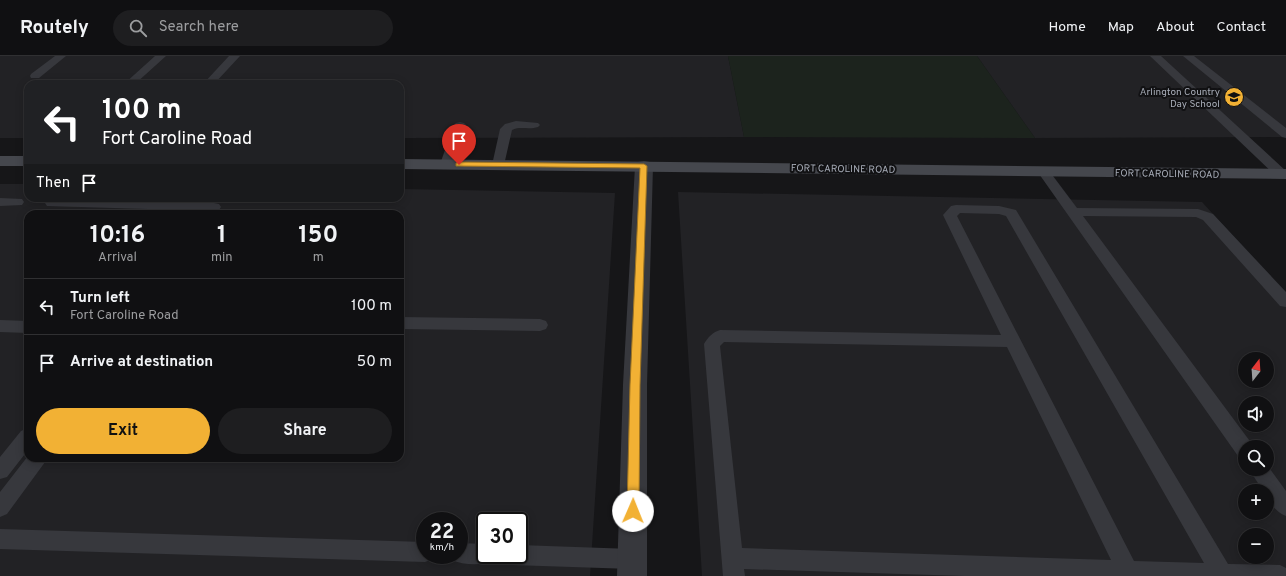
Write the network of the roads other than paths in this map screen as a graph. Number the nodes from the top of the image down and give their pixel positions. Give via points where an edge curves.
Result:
1 (62, 56) edge
2 (161, 56) edge
3 (236, 56) edge
4 (1155, 56) edge
5 (1188, 56) edge
6 (35, 76) dead end
7 (134, 80) edge
8 (212, 80) edge
9 (460, 125) dead end
10 (534, 125) dead end
11 (1286, 134) edge
12 (0, 161) edge
13 (24, 161) edge
14 (404, 164) edge
15 (446, 164) junction
16 (498, 165) junction
17 (644, 166) junction
18 (1043, 171) junction
19 (1284, 174) edge
20 (0, 202) edge
21 (17, 202) dead end
22 (52, 203) dead end
23 (215, 206) edge
24 (1073, 212) junction
25 (1286, 302) edge
26 (404, 323) edge
27 (540, 325) dead end
28 (0, 326) edge
29 (24, 327) edge
30 (1013, 341) junction
31 (1238, 440) edge
32 (24, 441) edge
33 (35, 462) edge
34 (0, 471) edge
35 (1264, 476) edge
36 (1286, 507) edge
37 (0, 508) edge
38 (0, 539) edge
39 (416, 552) edge
40 (528, 557) edge
41 (632, 567) edge
42 (733, 567) edge
43 (1129, 573) edge
44 (1222, 574) junction
45 (1280, 576) edge

1 - 6 lane
2 - 7 lane
3 - 8 lane
4 - 19 lane
5 - 11 lane
9 - 15 lane
10 - 16 lane via 507,127
12 - 13 street
14 - 15 street, FORT CAROLINE ROAD
15 - 16 street, FORT CAROLINE ROAD
16 - 17 street, FORT CAROLINE ROAD
17 - 18 street, FORT CAROLINE ROAD
17 - 41 street via 635,385
18 - 19 street, FORT CAROLINE ROAD
18 - 24 lane
20 - 21 lane
22 - 23 lane
24 - 25 lane via 1198,213 1208,217
24 - 31 lane
26 - 27 lane
28 - 29 lane
30 - 42 lane via 720,336 712,344
30 - 43 lane
30 - 44 lane via 950,215 956,210 998,210 1011,213
32 - 34 lane
33 - 37 lane
35 - 36 lane
38 - 39 lane
40 - 41 lane
42 - 43 lane
43 - 44 lane
44 - 45 lane

